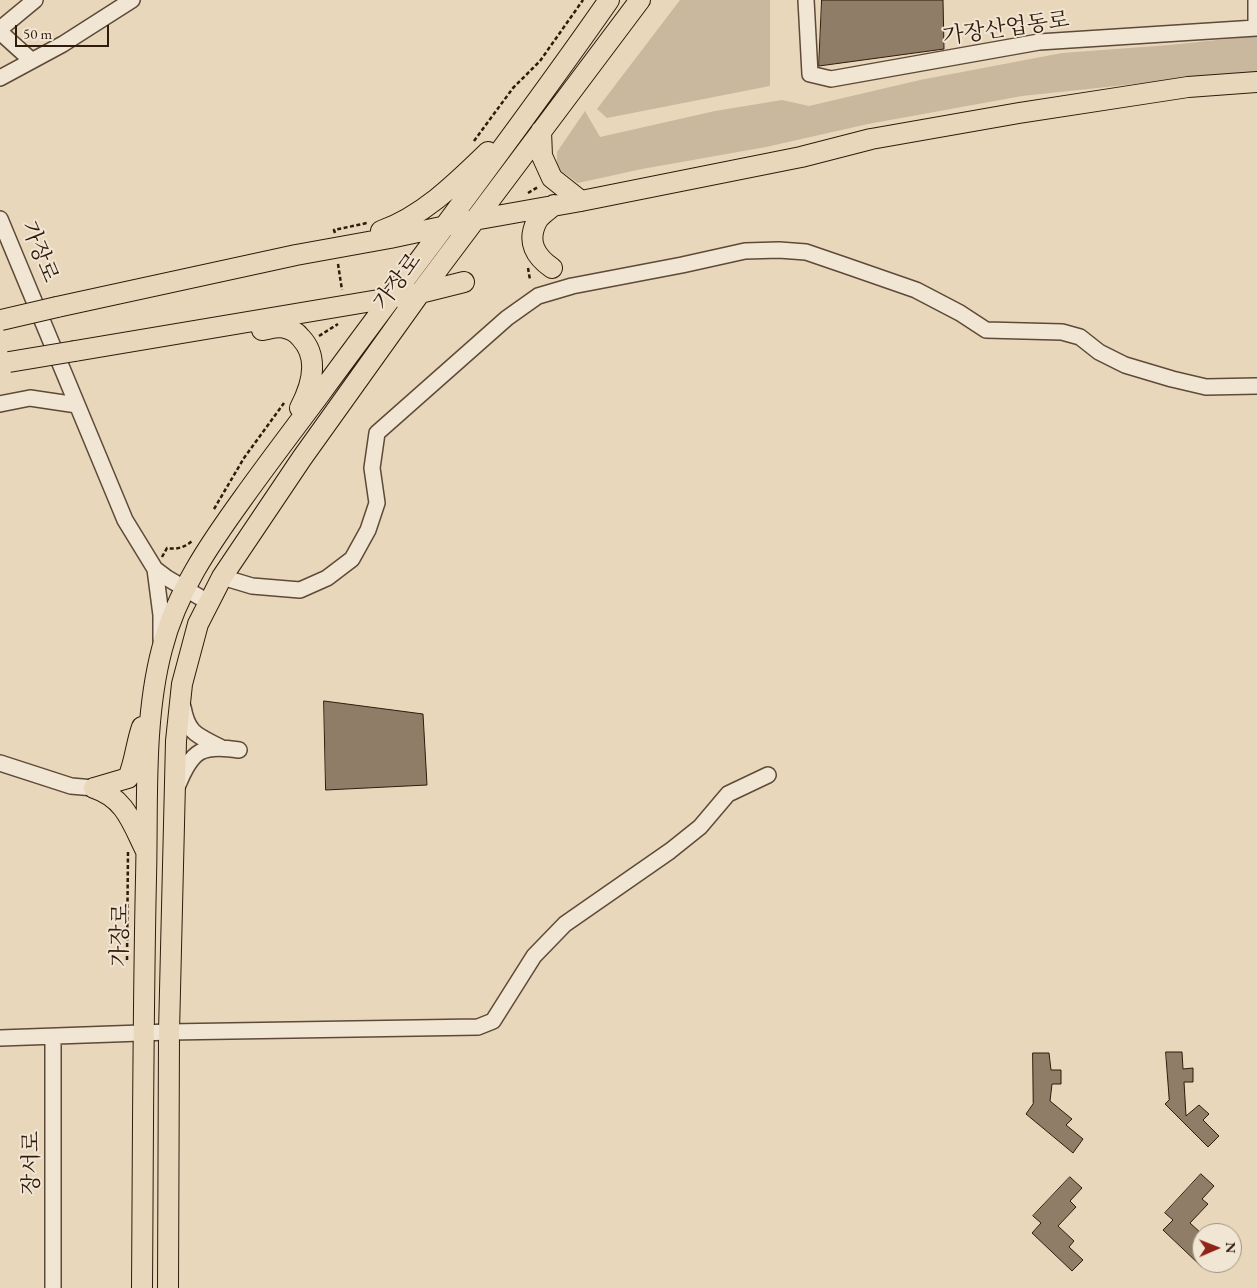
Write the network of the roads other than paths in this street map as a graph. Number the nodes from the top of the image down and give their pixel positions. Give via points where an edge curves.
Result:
1 (35, 0) edge
2 (132, 0) edge
3 (609, 0) edge
4 (640, 0) edge
5 (806, 0) edge
6 (1256, 0) edge
7 (0, 30) edge
8 (31, 60) junction
9 (0, 78) edge
10 (1257, 82) edge
11 (523, 118) junction
12 (541, 130) junction
13 (581, 201) junction
14 (554, 205) junction
15 (0, 220) edge
16 (474, 220) junction
17 (441, 231) junction
18 (336, 246) junction
19 (442, 263) junction
20 (552, 268) dead end
21 (420, 293) junction
22 (392, 297) junction
23 (1, 321) edge
24 (82, 350) junction
25 (4, 362) edge
26 (1257, 386) edge
27 (0, 404) edge
28 (76, 405) junction
29 (272, 459) junction
30 (155, 569) junction
31 (222, 576) junction
32 (185, 589) junction
33 (208, 602) junction
34 (162, 649) junction
35 (182, 684) junction
36 (153, 694) junction
37 (220, 747) junction
38 (239, 750) dead end
39 (0, 763) edge
40 (768, 775) dead end
41 (94, 788) junction
42 (174, 793) junction
43 (147, 852) junction
44 (169, 1032) junction
45 (144, 1033) junction
46 (0, 1038) edge
47 (53, 1038) junction
48 (53, 1288) edge
49 (142, 1288) edge
50 (168, 1288) edge

1 - 7 street
2 - 8 street via 63,44
3 - 11 main road, 가장로
4 - 12 main road, 가장로
5 - 6 street, 가장산업동로 via 810,74 831,79 1039,42 1256,28
7 - 8 street
8 - 9 street
10 - 13 main road via 1188,86 871,139 801,157
11 - 17 main road, 가장로
11 - 18 main road via 462,176 412,216 384,230
12 - 13 main road via 542,156 552,178
12 - 16 main road, 가장로
13 - 14 main road
14 - 16 main road
14 - 20 main road via 537,221 532,235 535,253
15 - 28 street, 가장로
16 - 17 main road
16 - 19 main road, 가장로
17 - 18 main road
17 - 19 main road
17 - 22 main road, 가장로
18 - 23 main road, bridge
19 - 21 main road, 가장로
19 - 21 main road via 451,276 464,282
21 - 22 main road
21 - 31 main road, 가장로
22 - 24 main road
22 - 29 main road, 가장로
24 - 25 main road, bridge
24 - 29 main road via 148,347 284,327 296,332 310,354 312,373 308,393
26 - 31 street via 1206,387 1172,379 1124,365 1080,337 1062,332 986,330 916,290 806,252 745,250 538,296 507,318 377,433 372,468 377,503 368,530 352,559 327,578 300,590 252,586
27 - 28 street via 30,398
28 - 30 street, 가장로 via 126,520
29 - 32 main road, 가장로 via 207,549
30 - 32 street, 가장로
30 - 34 street
31 - 33 main road, 가장로
32 - 33 street, 가장로
32 - 34 main road, 가장로
33 - 35 main road, 가장로 via 198,624
34 - 36 main road, 가장로
35 - 37 street via 186,722 193,732
35 - 42 main road, 가장로
36 - 41 main road via 128,778
36 - 43 main road, 가장로
37 - 38 street
37 - 42 street via 196,754 186,764
39 - 41 street via 71,786
40 - 44 street via 728,794 700,827 670,851 565,924 534,956 493,1021 478,1027
41 - 43 main road via 108,792 121,805
42 - 44 main road, 가장로
43 - 45 main road, 가장로
44 - 45 street
44 - 50 main road, 가장로
45 - 47 street
45 - 49 main road, 가장로
46 - 47 street
47 - 48 street, 장서로

